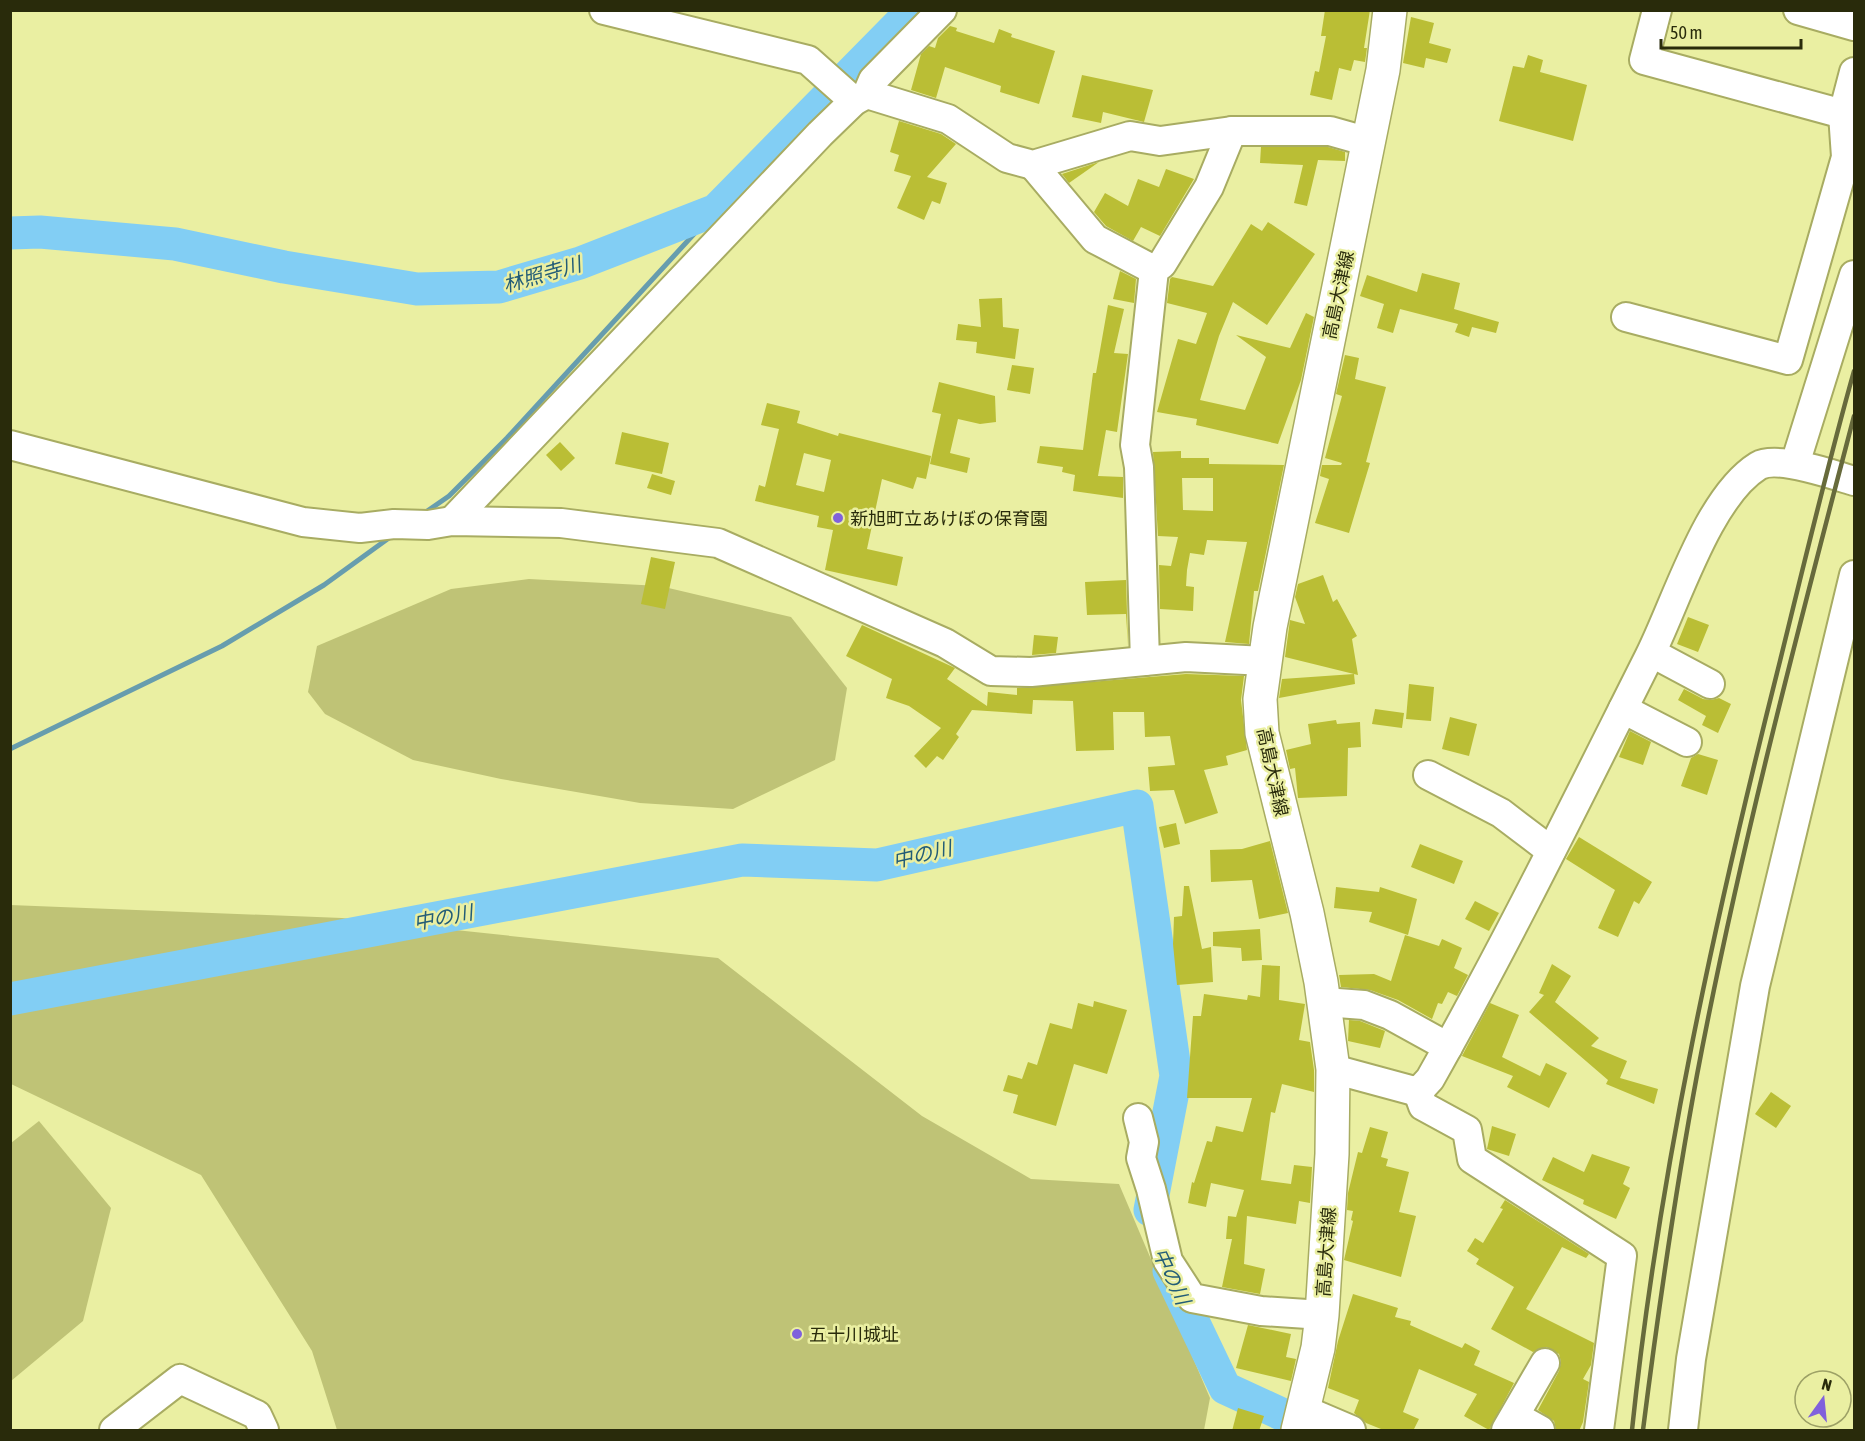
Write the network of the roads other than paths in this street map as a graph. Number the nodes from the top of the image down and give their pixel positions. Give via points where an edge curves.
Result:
1 (604, 10) edge
2 (942, 10) edge
3 (1390, 10) edge
4 (1657, 10) edge
5 (1798, 10) edge
6 (1854, 21) edge
7 (713, 23) edge
8 (1854, 72) edge
9 (860, 98) junction
10 (1843, 114) junction
11 (1232, 131) junction
12 (1369, 142) junction
13 (1033, 165) junction
14 (1154, 270) junction
15 (1854, 275) edge
16 (1626, 318) dead end
17 (10, 445) edge
18 (1795, 464) junction
19 (1854, 481) edge
20 (440, 523) junction
21 (1854, 575) edge
22 (1652, 653) junction
23 (1145, 661) junction
24 (1265, 661) junction
25 (1710, 684) dead end
26 (1623, 709) junction
27 (1687, 742) dead end
28 (1428, 776) dead end
29 (1551, 851) junction
30 (1324, 1002) junction
31 (1448, 1047) junction
32 (1333, 1069) junction
33 (1419, 1092) junction
34 (1137, 1118) dead end
35 (1322, 1315) junction
36 (1545, 1363) dead end
37 (1301, 1421) edge
38 (1511, 1423) edge
39 (114, 1431) edge
40 (264, 1431) edge
41 (1351, 1431) edge
42 (1540, 1431) edge
43 (1599, 1431) edge
44 (1683, 1431) edge

1 - 7 street
2 - 9 street
3 - 12 main road, 高島大津線
4 - 10 street via 1644,60
5 - 6 street
7 - 9 street via 808,60
8 - 10 street
9 - 13 street via 948,119 1007,158
9 - 20 street via 820,134
10 - 16 street via 1846,157 1788,360
11 - 12 street via 1330,131
11 - 13 street via 1160,141 1130,136
11 - 14 street via 1209,187
12 - 24 main road, 高島大津線
13 - 14 street via 1095,239
14 - 23 street via 1135,445
15 - 18 street
17 - 20 street via 303,522 360,528
18 - 19 street
18 - 22 street via 1760,465 1732,490 1709,526
20 - 23 street via 561,523 718,543 945,643 991,671 1031,672
21 - 44 street via 1755,986 1691,1359
22 - 25 street
22 - 26 street
23 - 24 street via 1186,657
24 - 30 main road, 高島大津線 via 1260,699 1262,733 1307,913
26 - 27 street
26 - 29 street
28 - 29 street via 1501,813
29 - 31 street
30 - 31 street via 1364,1005
30 - 32 main road, 高島大津線
31 - 33 street
32 - 33 street
32 - 35 main road, 高島大津線 via 1332,1164
33 - 43 street via 1423,1106 1467,1130 1472,1159 1622,1256
34 - 35 street via 1144,1142 1141,1158 1168,1261 1192,1298 1261,1311
35 - 37 main road, 高島大津線
36 - 38 street
37 - 41 street
38 - 42 street
39 - 40 street via 180,1379 257,1415

